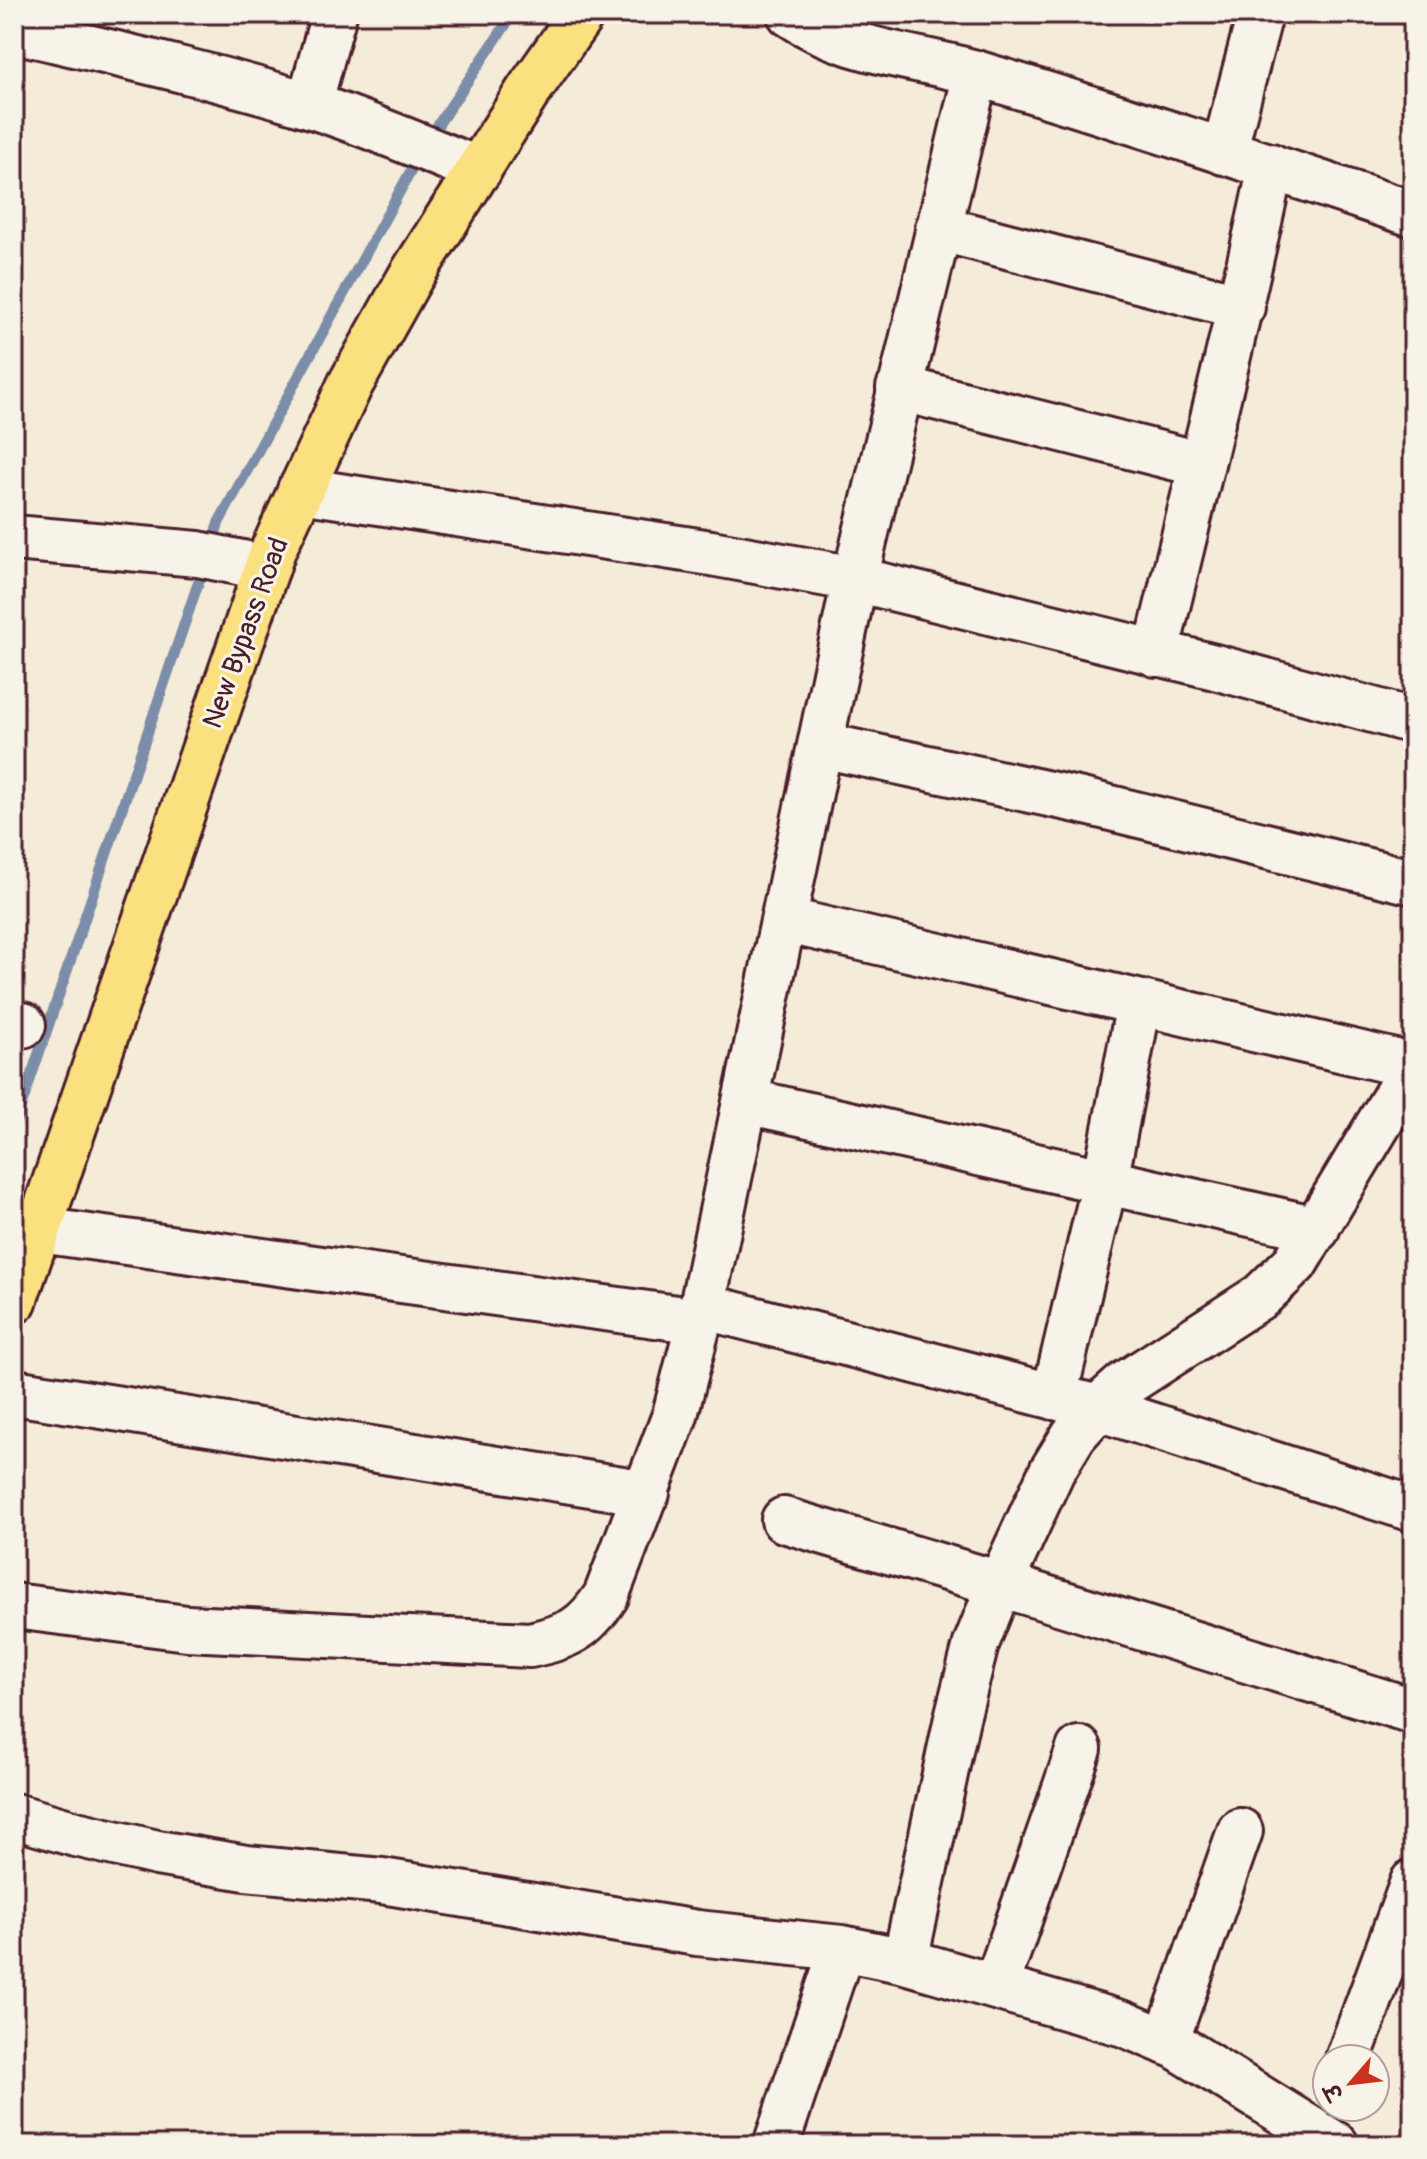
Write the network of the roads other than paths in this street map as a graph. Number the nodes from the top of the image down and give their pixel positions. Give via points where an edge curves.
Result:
1 (334, 14) edge
2 (582, 14) edge
3 (790, 14) edge
4 (1260, 14) edge
5 (14, 30) edge
6 (976, 73) junction
7 (309, 105) junction
8 (1224, 152) junction
9 (450, 158) junction
10 (1271, 166) junction
11 (1413, 214) edge
12 (938, 228) junction
13 (1242, 307) junction
14 (899, 388) junction
15 (1200, 464) junction
16 (300, 490) junction
17 (14, 538) edge
18 (234, 561) junction
19 (855, 579) junction
20 (1156, 654) junction
21 (1413, 721) edge
22 (821, 745) junction
23 (1413, 882) edge
24 (784, 920) junction
25 (1139, 1003) junction
26 (1413, 1067) edge
27 (746, 1101) junction
28 (1105, 1182) junction
29 (1317, 1229) junction
30 (39, 1230) junction
31 (14, 1301) edge
32 (701, 1313) junction
33 (14, 1392) edge
34 (1054, 1397) junction
35 (1098, 1408) junction
36 (647, 1493) junction
37 (1413, 1509) edge
38 (784, 1520) dead end
39 (1000, 1584) junction
40 (14, 1606) edge
41 (1413, 1711) edge
42 (1079, 1749) dead end
43 (14, 1816) edge
44 (1240, 1831) dead end
45 (1413, 1882) edge
46 (842, 1948) junction
47 (905, 1961) junction
48 (996, 1986) junction
49 (1166, 2042) junction
50 (1354, 2043) edge
51 (1329, 2129) edge
52 (776, 2145) edge

1 - 7 street
2 - 9 main road, New Bypass Road via 529,90
3 - 6 street via 848,44
4 - 8 street
5 - 7 street
6 - 8 street
6 - 12 street
7 - 9 street
8 - 10 street
9 - 16 main road, New Bypass Road via 403,290
10 - 11 street
10 - 13 street
12 - 13 street
12 - 14 street
13 - 15 street
14 - 15 street
14 - 19 street
15 - 20 street
16 - 18 main road, New Bypass Road
16 - 19 street
17 - 18 street
18 - 30 main road, New Bypass Road
19 - 20 street
19 - 22 street
20 - 21 street
22 - 23 street via 1082,801
22 - 24 street
24 - 25 street
24 - 27 street
25 - 26 street
25 - 28 street
26 - 29 street
27 - 28 street
27 - 32 street
28 - 29 street
28 - 34 street
29 - 35 street via 1295,1263 1261,1296 1125,1384
30 - 31 main road, New Bypass Road
30 - 32 street
32 - 34 street
32 - 36 street via 675,1415
33 - 36 street
34 - 35 street
35 - 37 street
35 - 39 street via 1052,1471
36 - 40 street via 594,1615 579,1630 530,1645 187,1628
38 - 39 street
39 - 41 street
39 - 47 street via 976,1644 957,1718
42 - 48 street
43 - 46 street via 143,1850 246,1868 382,1881 697,1933
44 - 49 street
45 - 50 street
46 - 47 street
46 - 52 street
47 - 48 street
48 - 49 street
49 - 51 street

